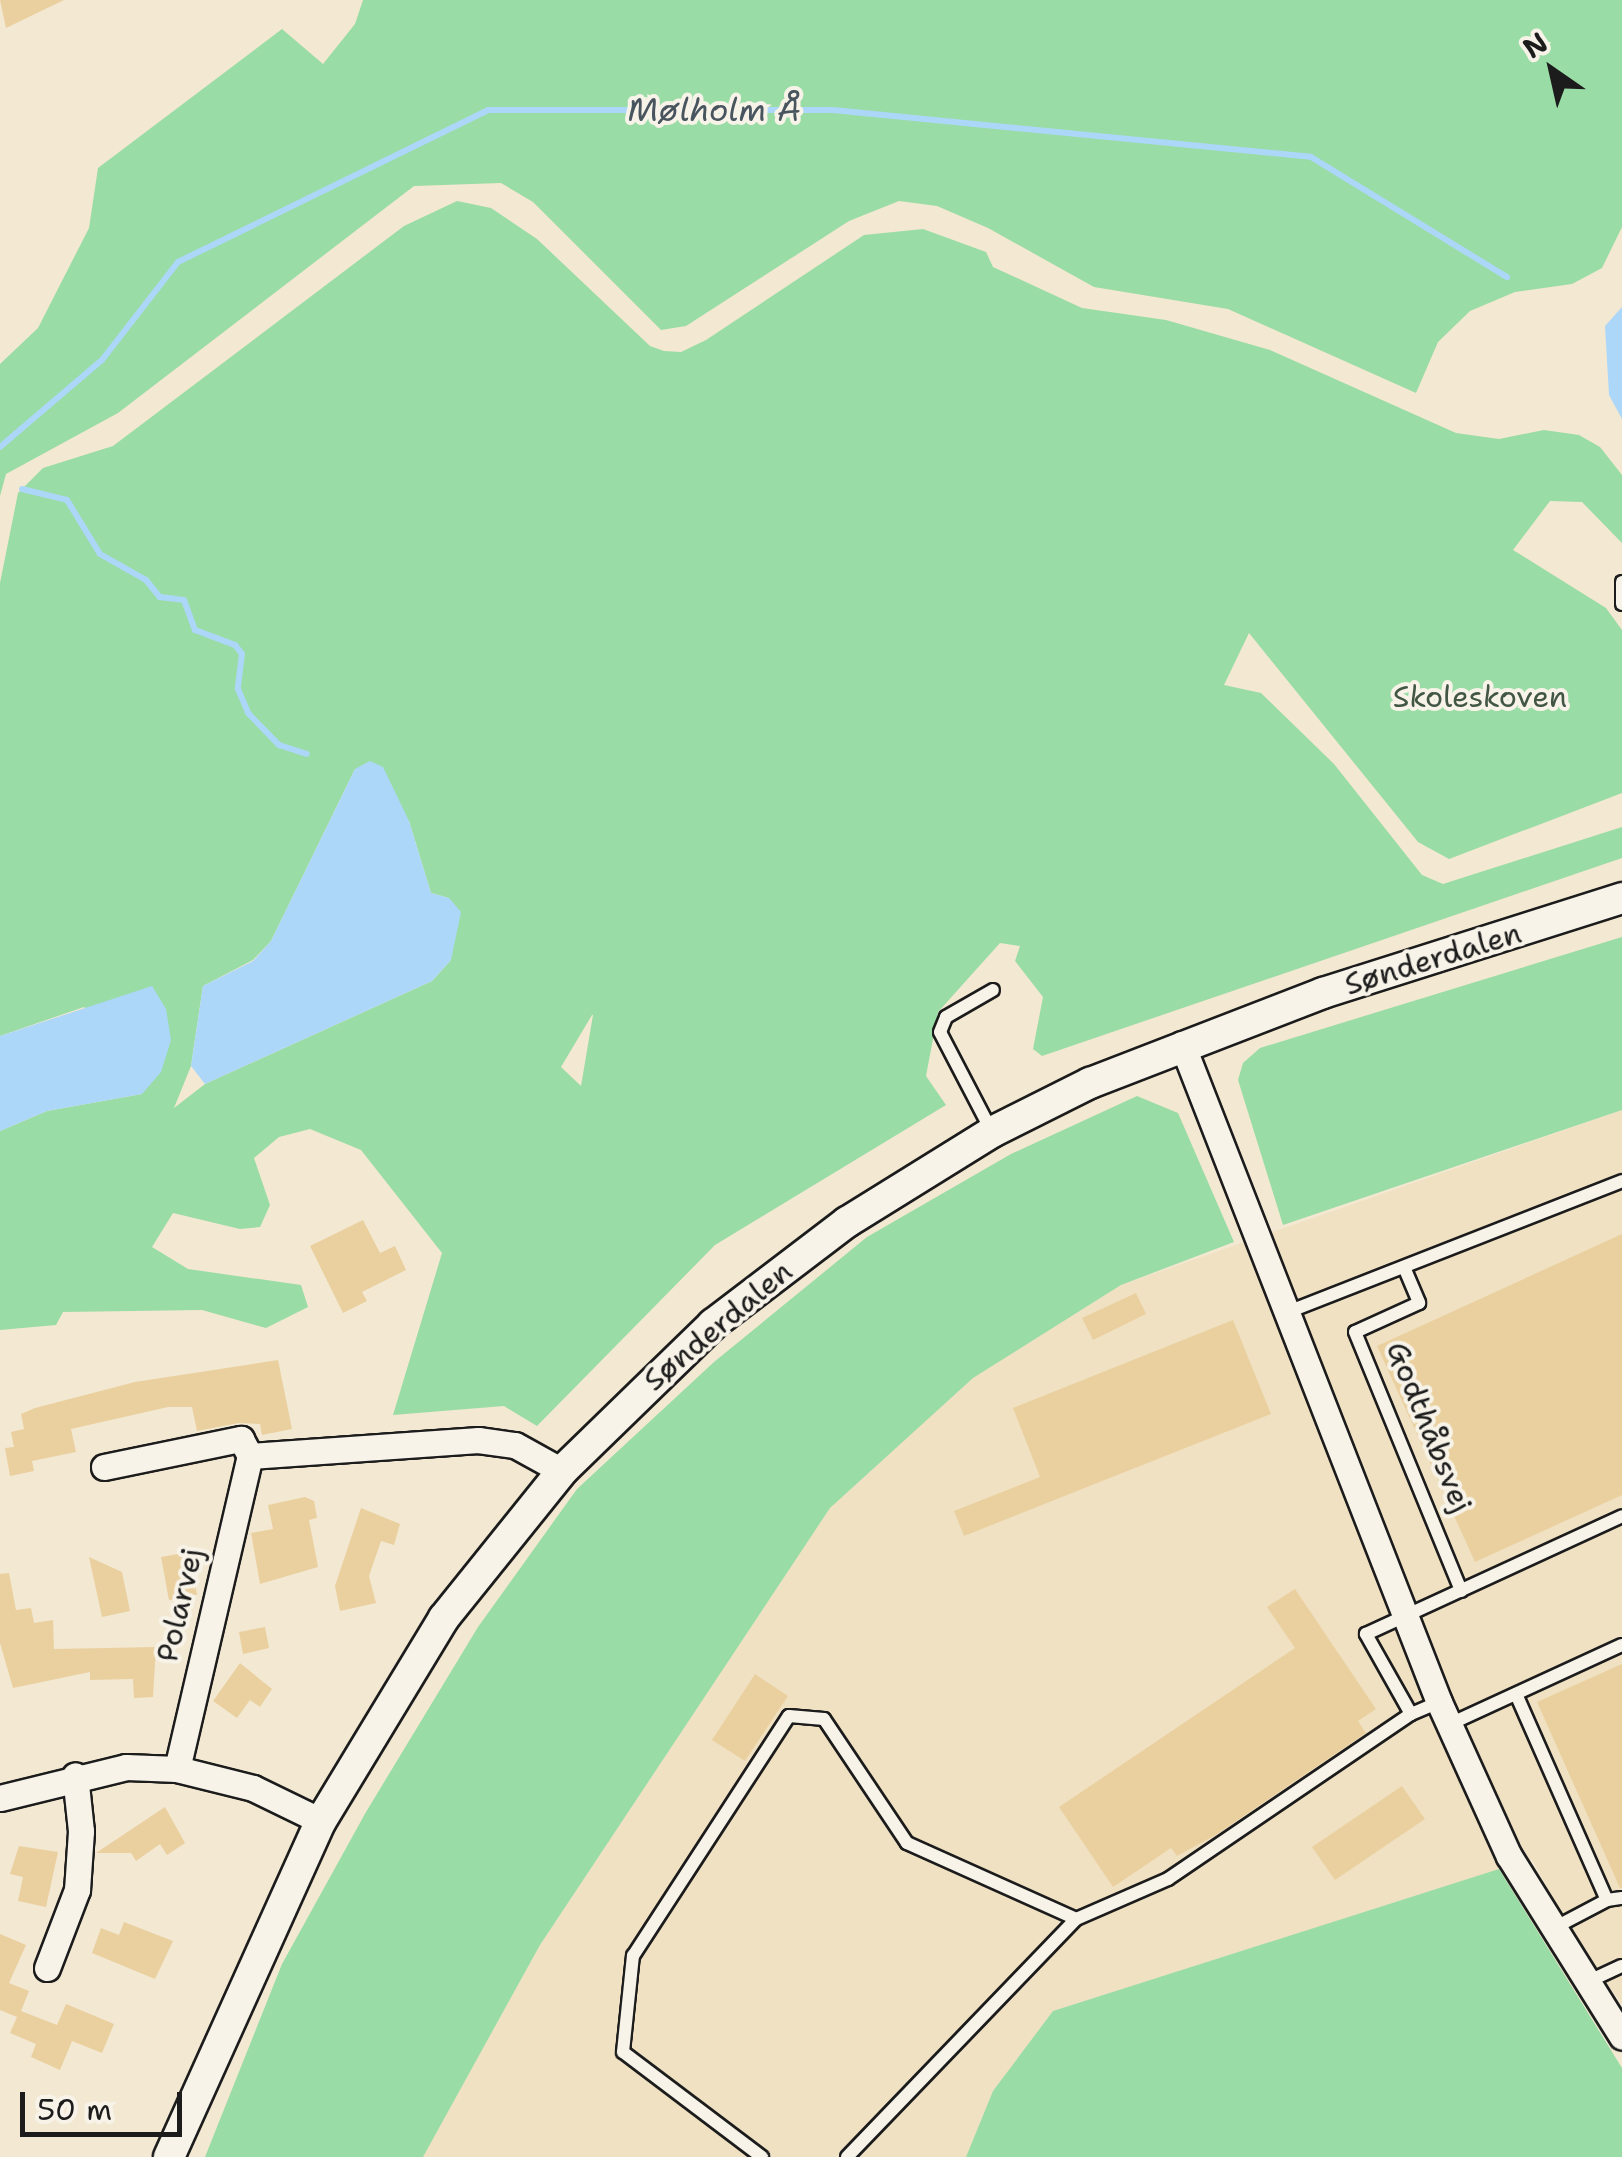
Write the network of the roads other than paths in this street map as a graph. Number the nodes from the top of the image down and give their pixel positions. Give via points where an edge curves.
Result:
1 (1622, 582) edge
2 (1622, 604) edge
3 (1622, 898) edge
4 (993, 990) dead end
5 (1182, 1044) junction
6 (992, 1132) junction
7 (1622, 1181) edge
8 (1404, 1267) junction
9 (1288, 1312) junction
10 (250, 1456) junction
11 (104, 1467) dead end
12 (562, 1471) junction
13 (1622, 1516) edge
14 (1461, 1591) junction
15 (1406, 1613) junction
16 (1622, 1645) edge
17 (1516, 1694) junction
18 (1445, 1713) junction
19 (1410, 1714) junction
20 (176, 1769) junction
21 (75, 1775) junction
22 (0, 1798) edge
23 (320, 1821) junction
24 (1616, 1899) edge
25 (1076, 1919) junction
26 (1550, 1930) junction
27 (1622, 1966) edge
28 (48, 1968) dead end
29 (1585, 1983) junction
30 (1622, 2037) edge
31 (169, 2157) edge
32 (762, 2157) edge
33 (847, 2157) edge

1 - 2 lane
3 - 5 street, Sønderdalen
4 - 6 lane via 946,1017 940,1032
5 - 6 street, Sønderdalen
5 - 9 street
6 - 12 street, Sønderdalen via 847,1222 713,1324
7 - 8 lane
8 - 9 lane
8 - 14 lane, Godthåbsvej via 1419,1303 1356,1332
9 - 15 street
10 - 11 street via 242,1439
10 - 12 street via 478,1440 516,1445
10 - 20 street, Polarvej
12 - 23 street, Sønderdalen via 444,1618
13 - 14 lane
14 - 15 lane
15 - 18 street
15 - 19 lane via 1366,1634
16 - 17 lane
17 - 18 lane
17 - 24 lane
18 - 19 lane
18 - 26 street
19 - 25 lane via 1168,1879
20 - 21 street via 126,1766
20 - 23 street via 254,1788
21 - 22 street
21 - 28 street via 82,1831 77,1890
23 - 31 street, Sønderdalen
24 - 26 lane
25 - 32 lane via 907,1843 824,1718 789,1716 633,1956 623,2052
25 - 33 lane
26 - 29 street
27 - 29 lane
29 - 30 street

